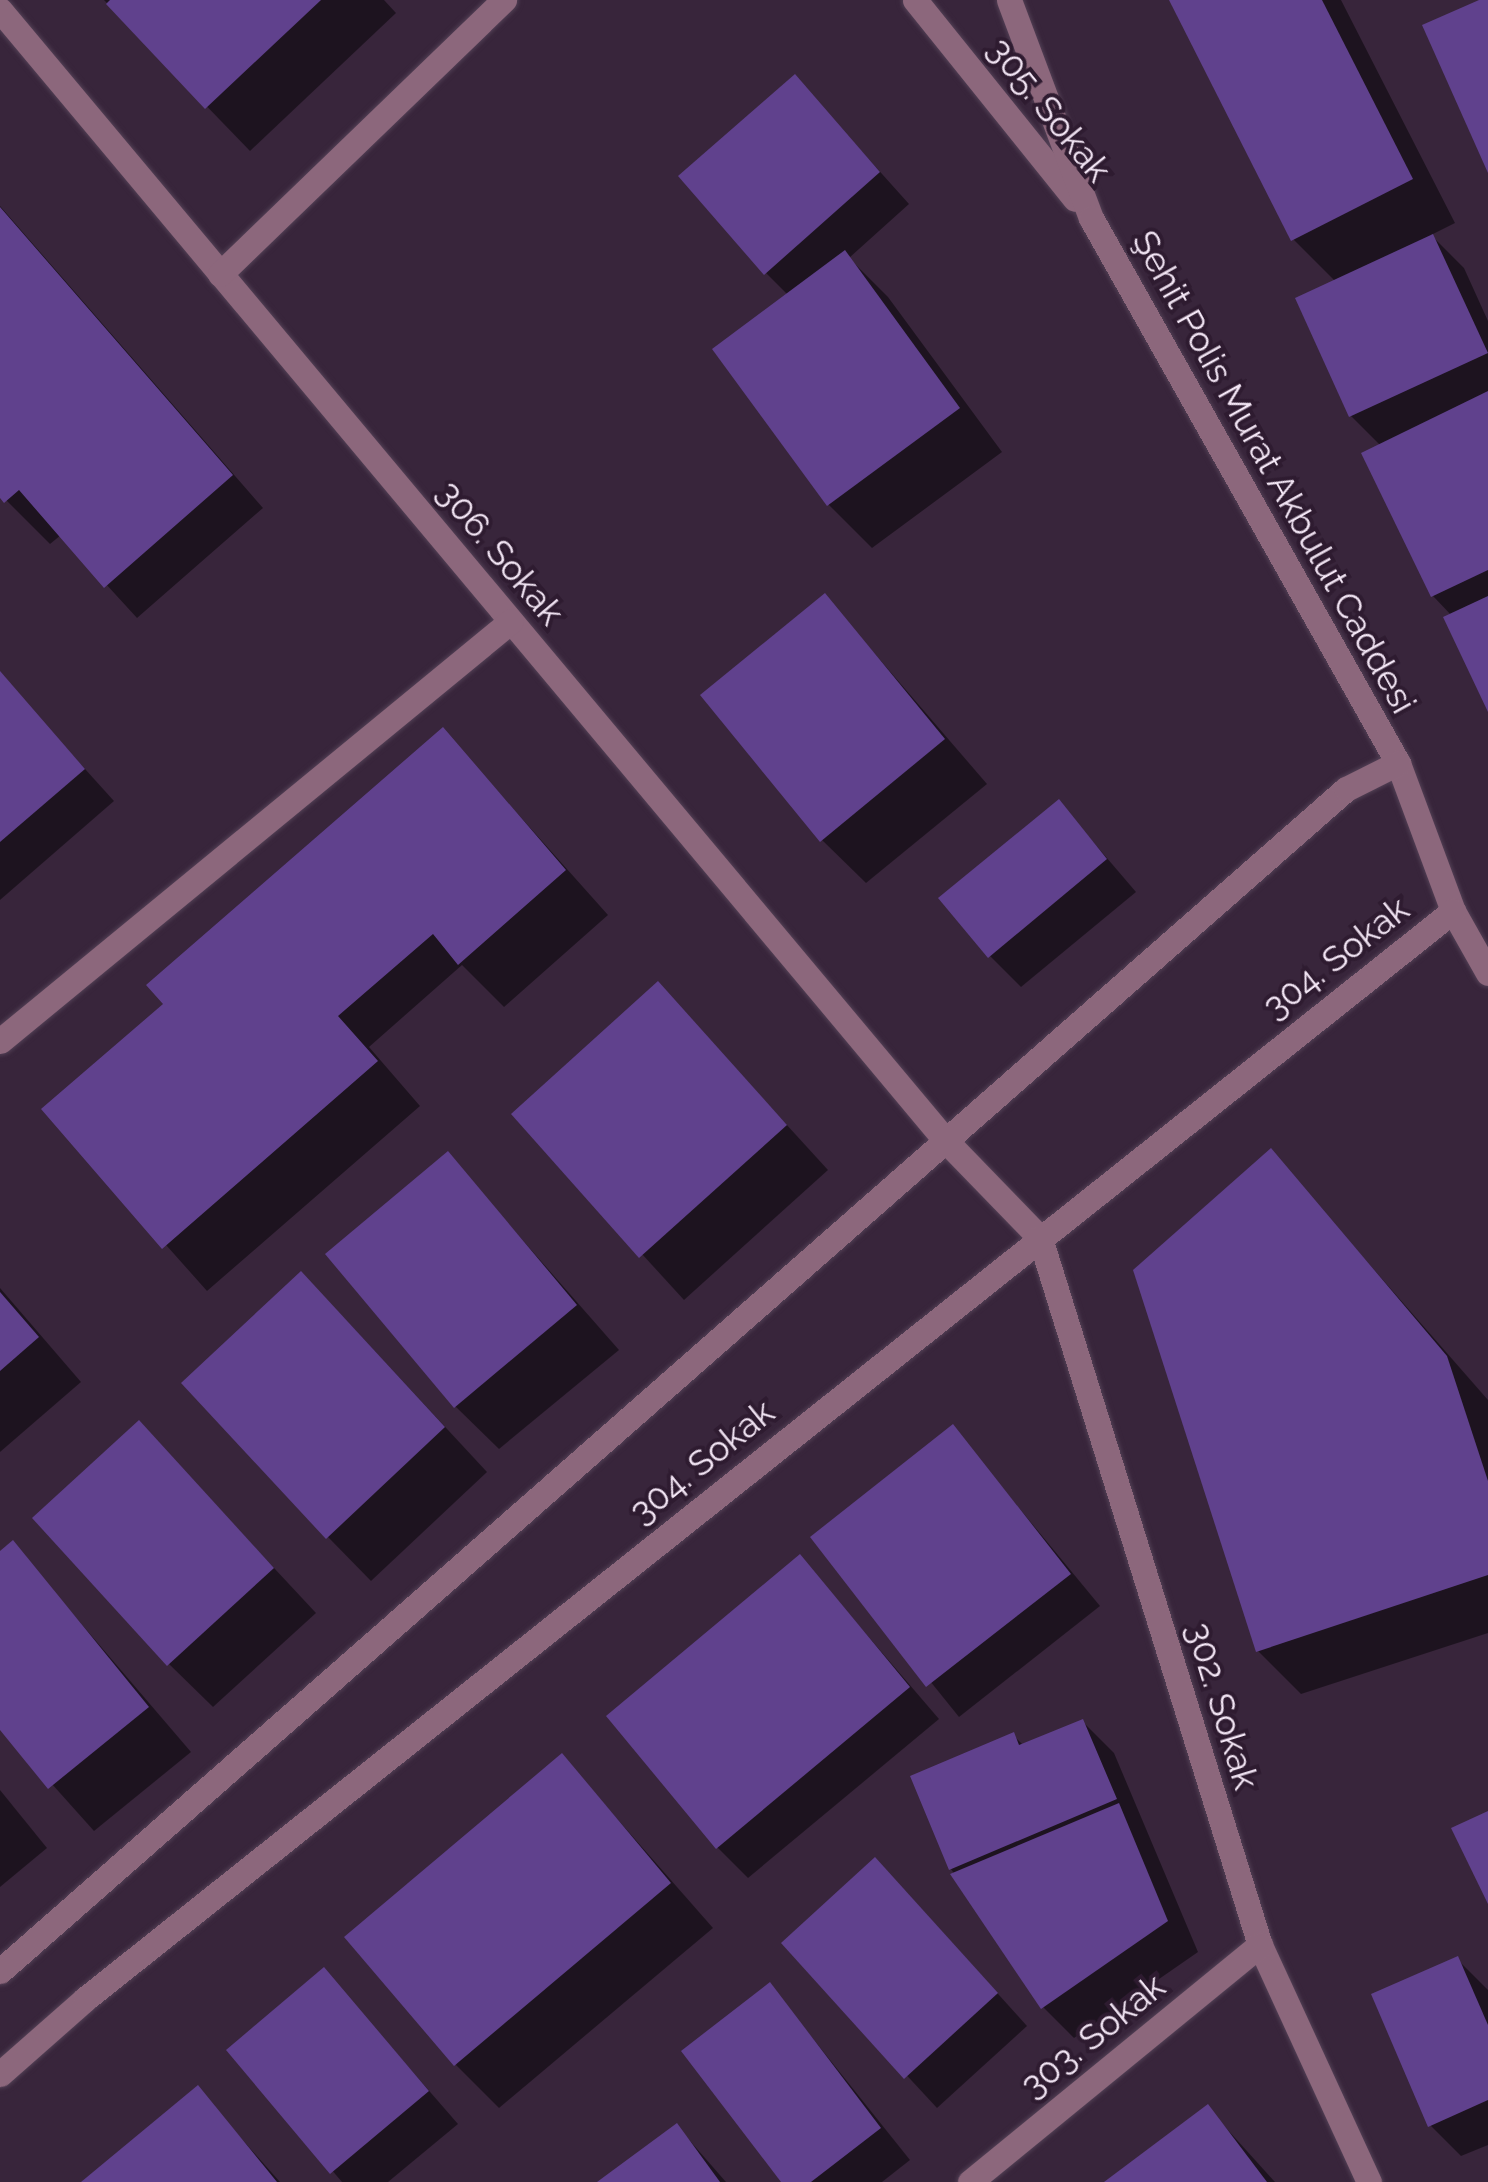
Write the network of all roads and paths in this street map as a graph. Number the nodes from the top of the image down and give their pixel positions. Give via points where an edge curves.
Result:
1 (504, 0) edge
2 (915, 0) edge
3 (1009, 0) edge
4 (0, 10) edge
5 (1090, 218) junction
6 (220, 274) junction
7 (511, 621) junction
8 (1398, 764) junction
9 (1453, 911) junction
10 (1488, 974) edge
11 (1, 1038) edge
12 (946, 1141) junction
13 (1040, 1238) junction
14 (1260, 1945) junction
15 (0, 1971) edge
16 (0, 2074) edge
17 (970, 2182) edge
18 (1369, 2182) edge

1 - 6 street
2 - 5 street, 305. Sokak
3 - 5 street, Şehit Polis Murat Akbulut Caddesi
4 - 6 street, 306. Sokak
5 - 8 street, Şehit Polis Murat Akbulut Caddesi
6 - 7 street, 306. Sokak
7 - 11 street
7 - 12 street, 306. Sokak
8 - 9 street, Şehit Polis Murat Akbulut Caddesi
8 - 12 street via 1346,789
9 - 10 street, Şehit Polis Murat Akbulut Caddesi
9 - 13 street, 304. Sokak
12 - 13 street, 306. Sokak
12 - 15 street
13 - 14 street, 302. Sokak
13 - 16 street, 304. Sokak via 85,1999
14 - 17 street, 303. Sokak
14 - 18 street, 302. Sokak

